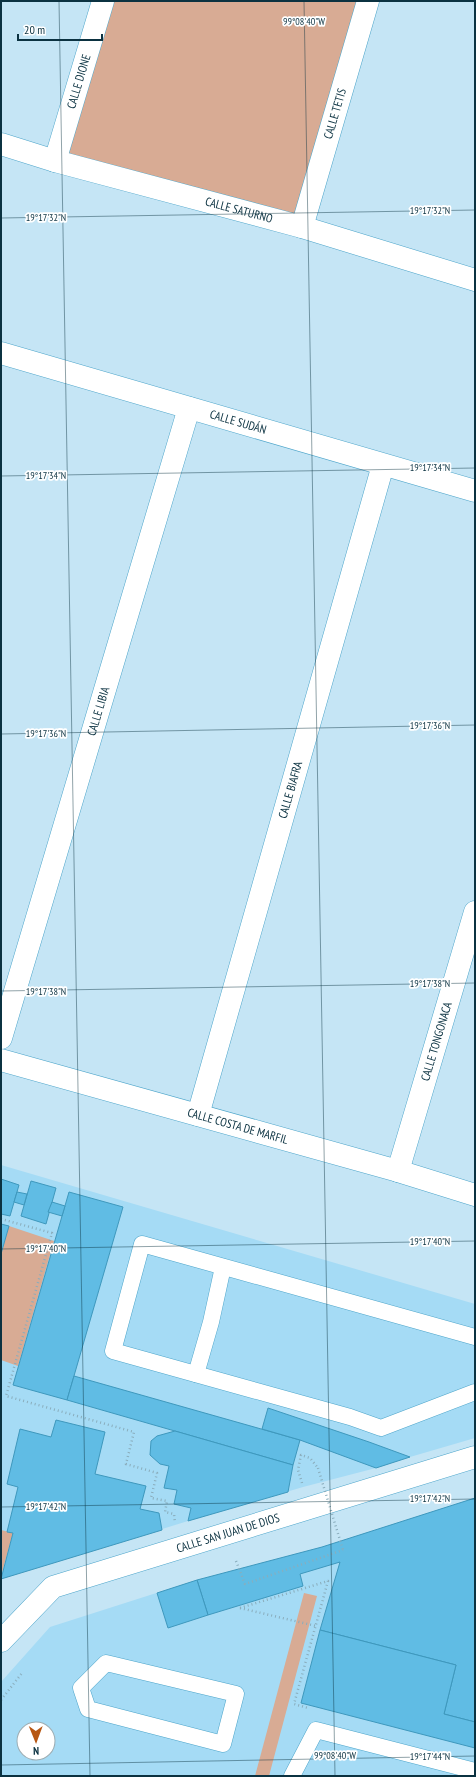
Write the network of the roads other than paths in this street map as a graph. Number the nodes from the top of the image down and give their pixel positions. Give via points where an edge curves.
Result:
1 (103, 1) edge
2 (368, 1) edge
3 (1, 144) edge
4 (55, 161) junction
5 (302, 227) junction
6 (475, 280) edge
7 (1, 353) edge
8 (189, 408) junction
9 (383, 465) junction
10 (475, 491) edge
11 (475, 912) edge
12 (1, 1038) edge
13 (1, 1060) edge
14 (198, 1115) junction
15 (398, 1171) junction
16 (475, 1195) edge
17 (223, 1267) junction
18 (475, 1336) edge
19 (196, 1374) junction
20 (475, 1392) edge
21 (475, 1458) edge
22 (1, 1641) edge
23 (80, 1688) joint
24 (475, 1770) edge
25 (292, 1776) edge

1 - 4 street, CALLE DIONE
2 - 5 street, CALLE TETIS
3 - 4 street, CALLE SATURNO
4 - 5 street, CALLE SATURNO
5 - 6 street, CALLE SATURNO
7 - 8 street, CALLE SUDÁN
8 - 9 street, CALLE SUDÁN
8 - 12 street, CALLE LIBIA
9 - 10 street, CALLE SUDÁN
9 - 14 street, CALLE BIAFRA
11 - 15 street, CALLE TONGONACA
13 - 14 street, CALLE COSTA DE MARFIL
14 - 15 street, CALLE COSTA DE MARFIL
15 - 16 street, CALLE COSTA DE MARFIL
17 - 18 lane
17 - 19 lane
17 - 19 lane via 142,1244 113,1351
19 - 20 lane via 381,1428
21 - 22 street, CALLE SAN JUAN DE DIOS via 53,1587
23 - 23 lane via 88,1710 223,1744 236,1694 106,1663
24 - 25 lane via 316,1730

